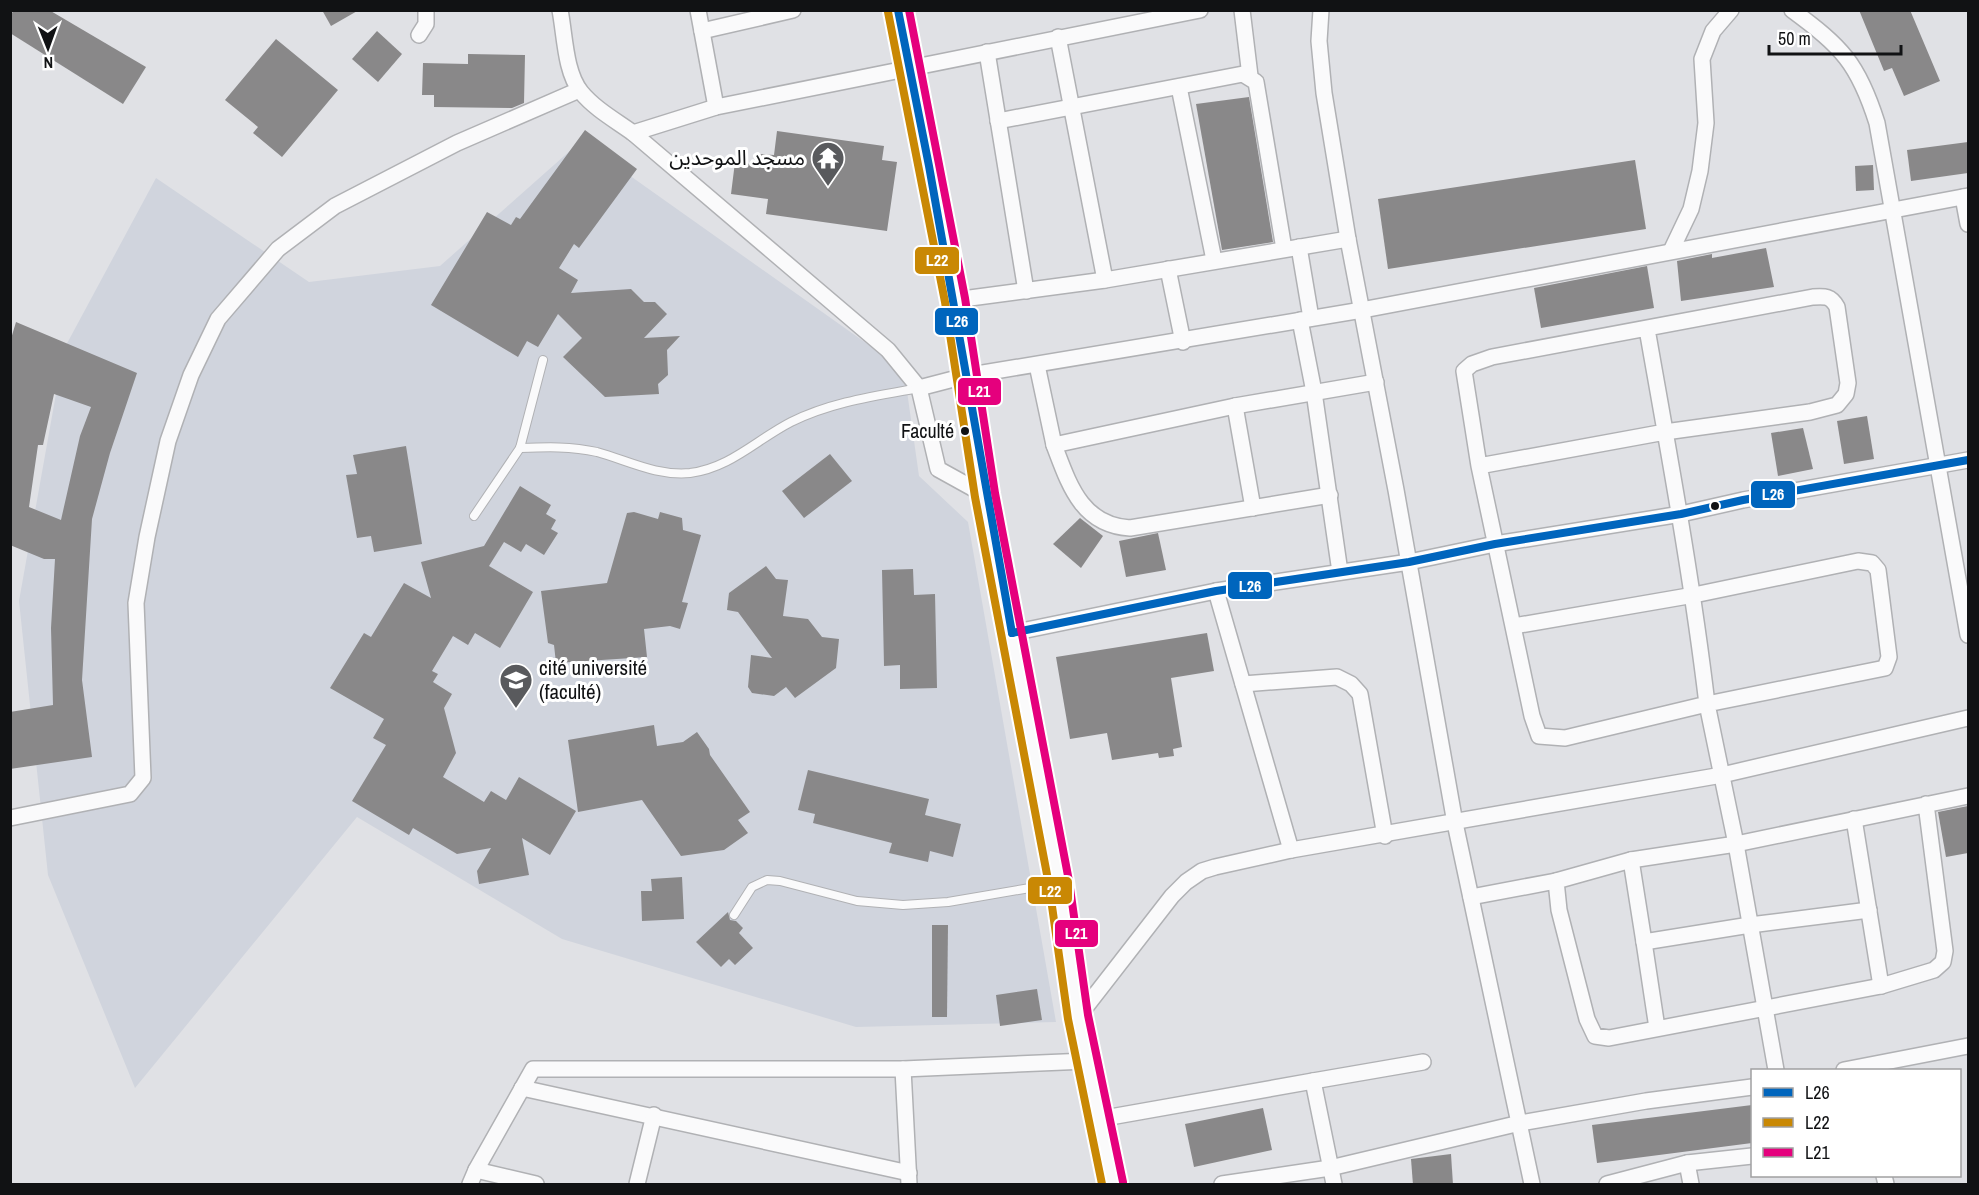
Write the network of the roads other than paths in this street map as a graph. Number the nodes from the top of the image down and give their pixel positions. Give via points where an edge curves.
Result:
1 (426, 10) edge
2 (560, 10) edge
3 (698, 10) edge
4 (793, 10) edge
5 (898, 10) edge
6 (1200, 10) edge
7 (1242, 10) edge
8 (1321, 10) edge
9 (1731, 10) edge
10 (1792, 10) edge
11 (1116, 18) edge
12 (702, 31) junction
13 (418, 34) dead end
14 (1059, 37) junction
15 (987, 52) junction
16 (910, 68) junction
17 (1250, 76) junction
18 (1179, 87) junction
19 (579, 90) junction
20 (716, 107) junction
21 (1071, 108) junction
22 (998, 121) junction
23 (633, 133) junction
24 (1966, 196) edge
25 (1893, 209) junction
26 (1968, 224) edge
27 (1348, 239) junction
28 (1292, 248) junction
29 (1671, 251) junction
30 (1214, 260) junction
31 (1168, 269) junction
32 (1105, 280) junction
33 (1026, 291) junction
34 (954, 300) junction
35 (1362, 310) junction
36 (1305, 319) junction
37 (1647, 329) junction
38 (1183, 342) junction
39 (543, 360) dead end
40 (1037, 365) junction
41 (965, 376) junction
42 (1376, 382) junction
43 (919, 388) junction
44 (1314, 392) junction
45 (1234, 406) junction
46 (1665, 432) junction
47 (1054, 445) junction
48 (520, 448) junction
49 (1968, 460) edge
50 (1936, 465) junction
51 (1479, 466) junction
52 (985, 495) junction
53 (1330, 495) junction
54 (1253, 508) junction
55 (1681, 514) junction
56 (474, 516) dead end
57 (1495, 544) junction
58 (1409, 562) junction
59 (1340, 572) junction
60 (1216, 591) junction
61 (1694, 595) junction
62 (1514, 626) junction
63 (1012, 633) junction
64 (1968, 636) edge
65 (1243, 684) junction
66 (1707, 704) junction
67 (1968, 718) edge
68 (1722, 775) junction
69 (1968, 796) edge
70 (1926, 804) junction
71 (10, 818) edge
72 (1854, 819) junction
73 (1455, 823) junction
74 (1385, 836) junction
75 (1736, 844) junction
76 (1291, 850) junction
77 (1631, 860) junction
78 (1556, 881) junction
79 (1059, 884) junction
80 (1471, 897) junction
81 (1869, 910) junction
82 (734, 915) dead end
83 (1750, 925) junction
84 (1644, 942) junction
85 (1881, 986) junction
86 (1766, 1009) junction
87 (1078, 1017) junction
88 (1657, 1028) junction
89 (1968, 1046) edge
90 (1087, 1061) junction
91 (1423, 1062) dead end
92 (903, 1069) junction
93 (1776, 1069) edge
94 (1854, 1069) edge
95 (1313, 1081) junction
96 (1751, 1087) edge
97 (522, 1088) junction
98 (654, 1115) junction
99 (1100, 1119) junction
100 (1520, 1123) junction
101 (1751, 1156) edge
102 (1687, 1163) junction
103 (1330, 1168) junction
104 (476, 1170) junction
105 (909, 1179) edge
106 (470, 1185) edge
107 (536, 1185) edge
108 (637, 1185) edge
109 (1113, 1185) edge
110 (1222, 1185) edge
111 (1334, 1185) edge
112 (1532, 1185) edge
113 (1607, 1185) edge
114 (1691, 1185) edge

1 - 13 street via 426,24
2 - 19 street via 570,67
3 - 12 street
4 - 12 street
5 - 16 street
6 - 11 street
7 - 17 street
8 - 27 street via 1319,41 1324,93
9 - 29 street via 1713,31 1702,59 1706,123 1701,171 1691,209
10 - 25 street via 1840,49 1865,84 1877,123
11 - 14 street
12 - 20 street
14 - 15 street
14 - 21 street
15 - 16 street
15 - 22 street
16 - 20 street
16 - 34 street
17 - 18 street via 1243,74
17 - 28 street via 1256,82
18 - 21 street
18 - 30 street
19 - 23 street
19 - 71 street via 457,143 335,206 278,249 218,319 191,375 168,441 136,603 142,778 130,794
20 - 23 street
21 - 22 street
21 - 32 street
22 - 33 street
23 - 43 street via 888,350
24 - 25 street
24 - 26 street
25 - 29 street
25 - 50 street
27 - 28 street
27 - 35 street
28 - 30 street
28 - 36 street
29 - 35 street
30 - 31 street
31 - 32 street
31 - 38 street
32 - 33 street
33 - 34 street
34 - 41 street
35 - 36 street
35 - 42 street
36 - 38 street
36 - 44 street
37 - 46 street
37 - 46 street via 1813,297 1827,296 1837,307 1848,383 1846,394 1837,405
37 - 51 street via 1492,357 1468,366 1464,379
38 - 40 street
39 - 48 lane
40 - 41 street
40 - 47 street
41 - 43 street
41 - 52 street
42 - 44 street
42 - 58 street
43 - 48 lane via 848,401 818,411 781,428 732,460 697,471 656,472 582,449
43 - 52 street via 938,469
44 - 45 street
44 - 53 street
45 - 47 street
45 - 54 street
46 - 51 street
46 - 55 street
47 - 54 street via 1080,505 1114,527 1130,528
48 - 56 lane
49 - 50 street
50 - 55 street
50 - 64 street
51 - 57 street
52 - 63 street
53 - 54 street
53 - 59 street
55 - 57 street
55 - 61 street
57 - 58 street
57 - 62 street
58 - 59 street
58 - 73 street
59 - 60 street
60 - 63 street
60 - 65 street
61 - 62 street
61 - 66 street
61 - 66 street via 1858,561 1872,562 1878,570 1889,657 1885,668 1876,672
62 - 66 street via 1539,736 1565,738
63 - 79 street
65 - 74 street via 1337,677 1351,684 1360,694
65 - 76 street
66 - 68 street
67 - 68 street
68 - 73 street
68 - 75 street
69 - 70 street
70 - 72 street
70 - 85 street via 1944,930 1943,962 1934,970
72 - 75 street
72 - 81 street
73 - 74 street
73 - 80 street
74 - 76 street
75 - 77 street
75 - 83 street
76 - 87 street via 1215,867 1186,882
77 - 78 street
77 - 84 street
78 - 80 street
78 - 88 street via 1559,910 1595,1036 1605,1039
79 - 82 lane via 948,902 903,905 857,901 767,880 752,887
79 - 87 street
80 - 100 street
81 - 83 street
81 - 85 street
83 - 84 street
83 - 86 street
84 - 88 street
85 - 86 street
86 - 88 street
86 - 93 street
87 - 90 street
89 - 94 street
90 - 92 street
90 - 99 street
91 - 95 street
92 - 97 street via 533,1069
92 - 105 street
95 - 99 street
95 - 103 street
96 - 100 street
97 - 98 street
97 - 104 street
98 - 105 street
98 - 108 street
99 - 109 street
100 - 103 street
100 - 112 street
101 - 102 street
102 - 113 street
102 - 114 street
103 - 110 street
103 - 111 street
104 - 106 street
104 - 107 street

